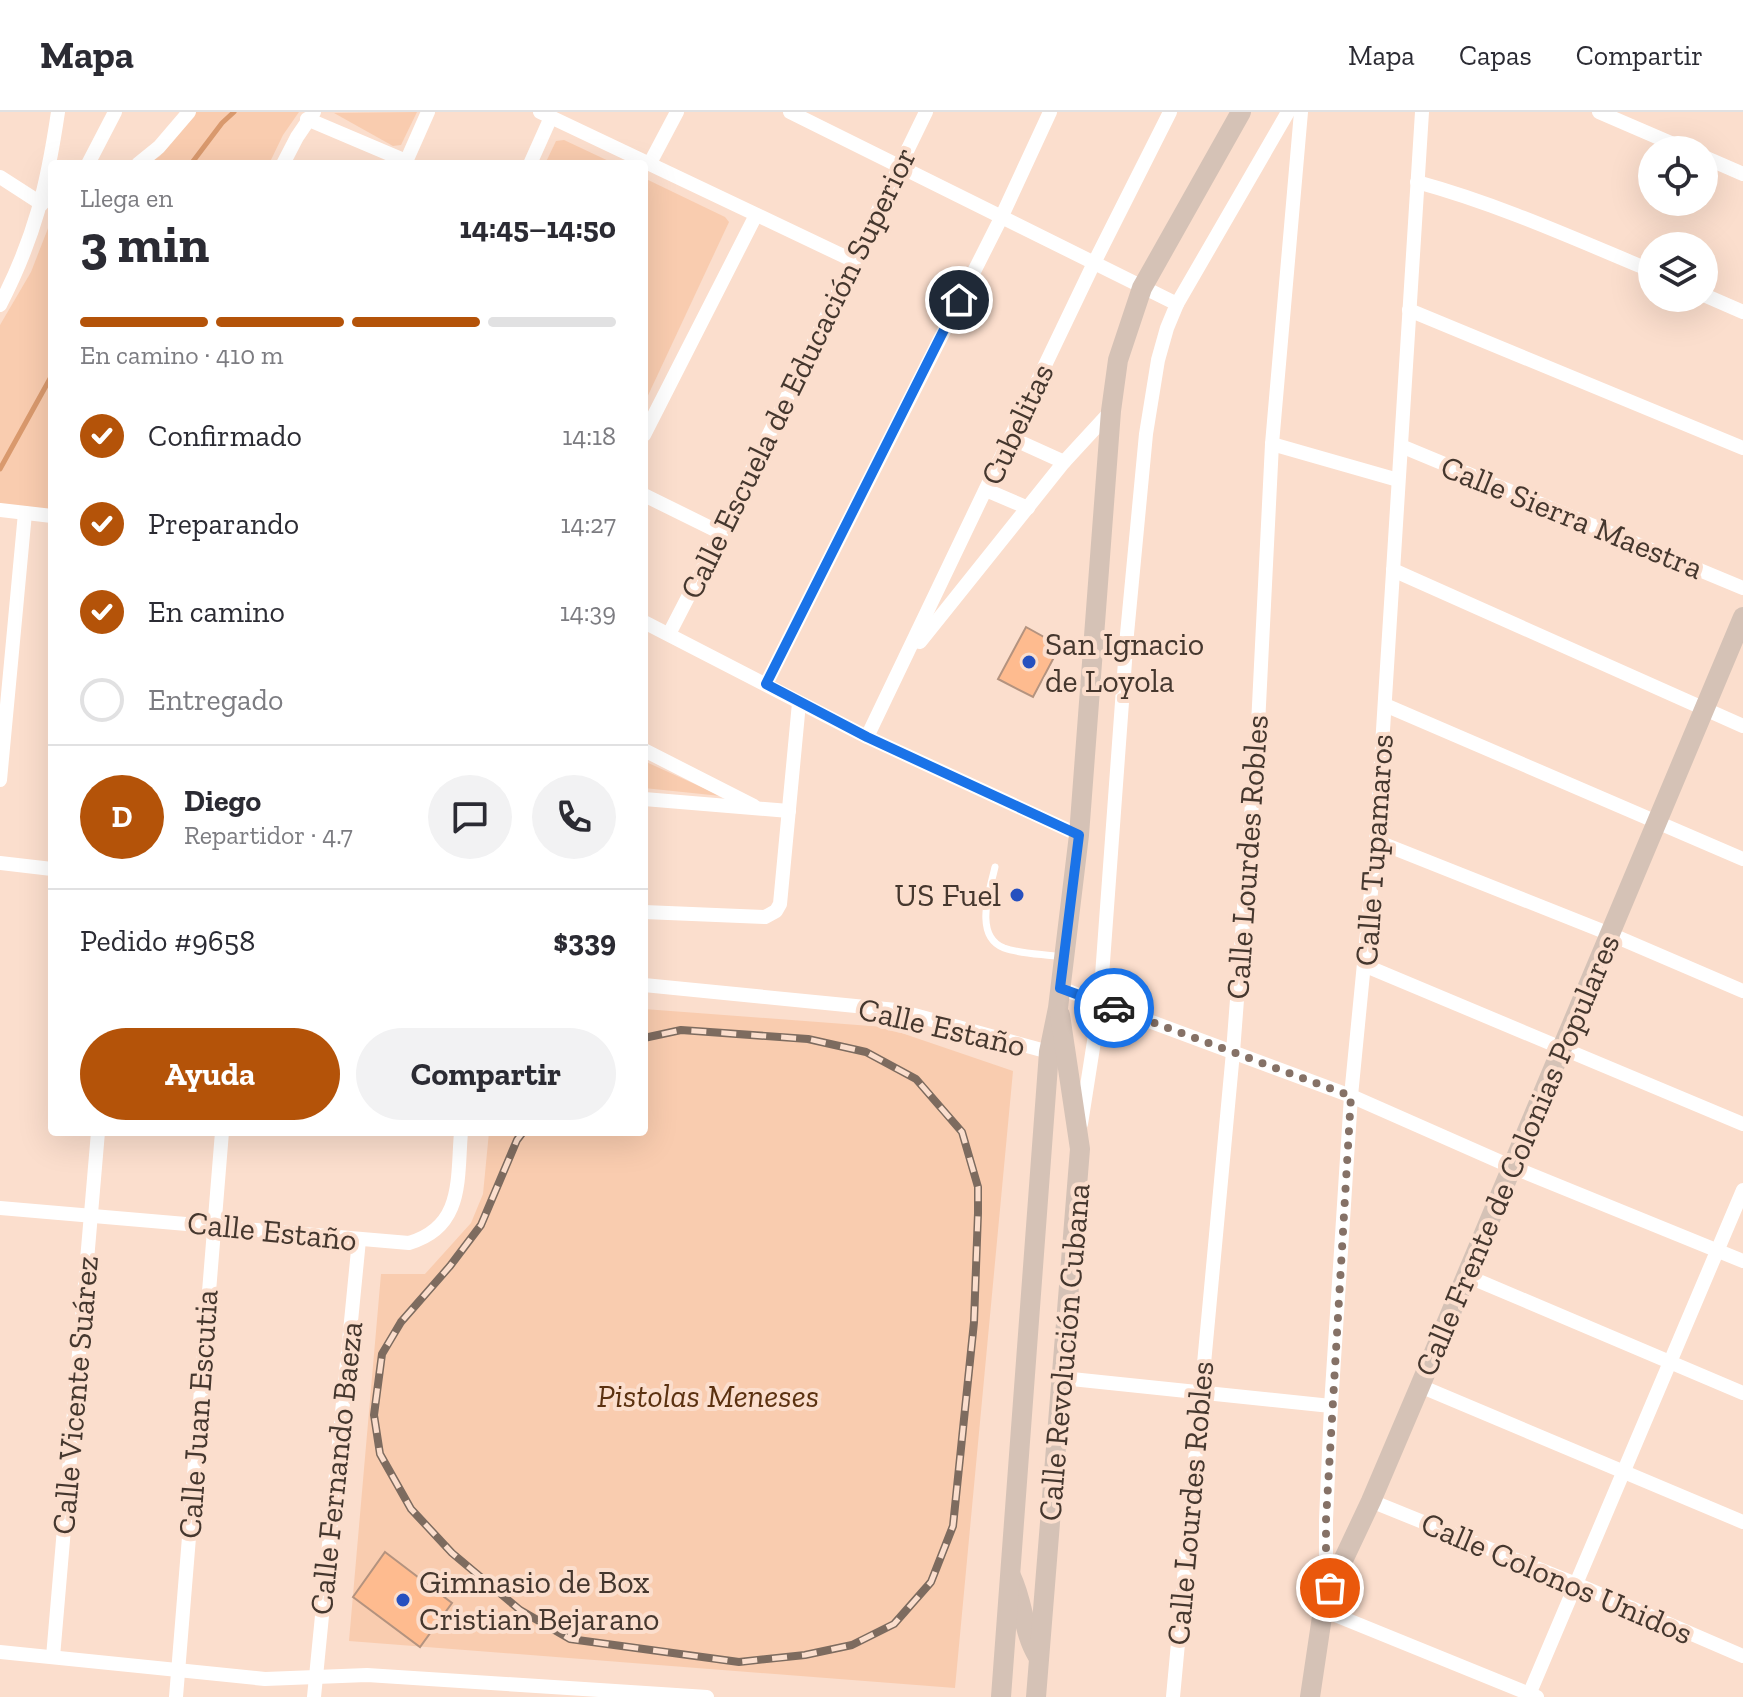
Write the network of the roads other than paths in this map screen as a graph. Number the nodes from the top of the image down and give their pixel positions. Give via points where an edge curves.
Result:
1 (58, 112) edge
2 (115, 112) edge
3 (189, 112) edge
4 (428, 112) edge
5 (677, 112) edge
6 (926, 112) edge
7 (1050, 112) edge
8 (1170, 112) edge
9 (1241, 112) edge
10 (1288, 112) edge
11 (1301, 112) edge
12 (1422, 112) edge
13 (1599, 112) edge
14 (797, 113) edge
15 (311, 115) edge
16 (545, 115) edge
17 (1655, 136) edge
18 (52, 160) edge
19 (90, 160) edge
20 (143, 160) edge
21 (285, 160) edge
22 (400, 160) edge
23 (407, 160) edge
24 (531, 160) edge
25 (643, 160) edge
26 (650, 163) joint
27 (1718, 163) edge
28 (899, 167) junction
29 (1743, 174) edge
30 (0, 177) edge
31 (48, 181) edge
32 (1417, 182) junction
33 (42, 204) junction
34 (756, 215) junction
35 (1001, 218) junction
36 (854, 261) junction
37 (1093, 265) junction
38 (1638, 265) edge
39 (1142, 288) junction
40 (1718, 301) edge
41 (1177, 304) junction
42 (0, 305) edge
43 (1409, 310) junction
44 (1743, 312) edge
45 (1111, 411) junction
46 (648, 427) edge
47 (1011, 438) junction
48 (1272, 444) junction
49 (1401, 446) junction
50 (1743, 448) edge
51 (1064, 462) junction
52 (1398, 480) junction
53 (986, 490) junction
54 (648, 497) edge
55 (1028, 508) junction
56 (0, 510) edge
57 (25, 513) junction
58 (48, 516) edge
59 (721, 533) junction
60 (1393, 570) junction
61 (1743, 588) edge
62 (1743, 617) edge
63 (648, 624) edge
64 (669, 634) junction
65 (905, 660) junction
66 (766, 684) junction
67 (799, 703) junction
68 (1385, 705) junction
69 (1704, 709) junction
70 (1743, 726) edge
71 (867, 737) junction
72 (648, 752) edge
73 (0, 780) edge
74 (648, 799) edge
75 (758, 809) junction
76 (789, 811) junction
77 (1656, 822) junction
78 (1079, 835) junction
79 (1376, 841) junction
80 (1743, 859) edge
81 (0, 863) edge
82 (995, 867) dead end
83 (48, 869) edge
84 (648, 912) edge
85 (1610, 934) junction
86 (1063, 957) junction
87 (1366, 966) junction
88 (648, 985) edge
89 (1743, 991) edge
90 (1059, 998) junction
91 (1100, 1003) junction
92 (1561, 1050) junction
93 (1049, 1052) junction
94 (1233, 1052) junction
95 (1351, 1096) junction
96 (1743, 1124) edge
97 (1080, 1132) junction
98 (98, 1136) edge
99 (222, 1136) edge
100 (461, 1136) edge
101 (1512, 1167) junction
102 (1743, 1190) edge
103 (0, 1208) edge
104 (90, 1215) junction
105 (213, 1225) junction
106 (359, 1240) junction
107 (1717, 1251) junction
108 (1743, 1261) edge
109 (1467, 1276) junction
110 (1670, 1362) junction
111 (1062, 1378) junction
112 (1420, 1386) junction
113 (1200, 1392) junction
114 (1743, 1393) edge
115 (1331, 1406) junction
116 (1624, 1471) junction
117 (1371, 1501) junction
118 (1743, 1522) edge
119 (1009, 1573) junction
120 (1576, 1584) junction
121 (1330, 1588) junction
122 (1323, 1610) junction
123 (0, 1652) edge
124 (1743, 1656) edge
125 (53, 1657) junction
126 (1040, 1660) junction
127 (179, 1671) junction
128 (316, 1679) junction
129 (1532, 1696) edge
130 (176, 1697) edge
131 (314, 1697) edge
132 (707, 1697) edge
133 (1001, 1697) edge
134 (1036, 1697) edge
135 (1173, 1697) edge
136 (1310, 1697) edge

1 - 18 street
2 - 19 street
3 - 20 street
4 - 23 street
5 - 26 street
6 - 28 street, Calle Escuela de Educación Superior
7 - 35 street
8 - 37 street, Cubelitas
9 - 39 street, Calle Revolución Cubana
10 - 41 street
11 - 48 street, Calle Lourdes Robles
12 - 32 street, Calle Tupamaros
13 - 17 street
14 - 28 street
15 - 21 street
15 - 22 street
16 - 24 street
16 - 25 street
26 - 34 street
27 - 29 street
28 - 35 street
28 - 36 street, Calle Escuela de Educación Superior
30 - 33 street
31 - 33 street
32 - 38 street
32 - 43 street, Calle Tupamaros
33 - 42 street
34 - 36 street
34 - 46 street
35 - 37 street
35 - 66 street
36 - 59 street, Calle Escuela de Educación Superior
37 - 39 street
37 - 47 street, Cubelitas
39 - 41 street
39 - 45 street, Calle Revolución Cubana via 1118,360
40 - 44 street
41 - 91 street via 1158,360 1146,434
43 - 49 street, Calle Tupamaros
43 - 50 street
45 - 51 street
45 - 78 street, Calle Revolución Cubana
47 - 51 street
47 - 53 street, Cubelitas
48 - 52 street
48 - 94 street, Calle Lourdes Robles via 1258,725
49 - 52 street, Calle Tupamaros
49 - 61 street, Calle Sierra Maestra
51 - 55 street
52 - 60 street, Calle Tupamaros
53 - 55 street
53 - 65 street, Cubelitas
54 - 59 street
55 - 65 street
56 - 57 street
57 - 58 street
57 - 73 street
59 - 64 street, Calle Escuela de Educación Superior
60 - 68 street, Calle Tupamaros
60 - 69 street
62 - 69 street, Calle Frente de Colonias Populares
63 - 64 street
64 - 66 street
65 - 71 street, Cubelitas
66 - 67 street
67 - 71 street
67 - 76 street
68 - 77 street
68 - 79 street, Calle Tupamaros
69 - 70 street
69 - 77 street, Calle Frente de Colonias Populares
71 - 78 street
72 - 75 street
74 - 75 street
75 - 76 street
76 - 84 street via 776,911 765,917
77 - 80 street
77 - 85 street, Calle Frente de Colonias Populares
78 - 86 street, Calle Revolución Cubana
79 - 85 street
79 - 87 street, Calle Tupamaros
81 - 83 street
82 - 86 lane via 986,919 995,942
85 - 89 street
85 - 92 street, Calle Frente de Colonias Populares
86 - 90 street, Calle Revolución Cubana
87 - 92 street
87 - 95 street, Calle Tupamaros
88 - 93 street, Calle Estaño via 896,1010
90 - 91 street
90 - 93 street, Calle Revolución Cubana
90 - 97 street, Calle Revolución Cubana
91 - 94 street
91 - 97 street
92 - 96 street
92 - 101 street, Calle Frente de Colonias Populares
93 - 119 street, Calle Revolución Cubana
94 - 95 street
94 - 113 street, Calle Lourdes Robles
95 - 101 street
95 - 115 street, Calle Tupamaros
97 - 111 street, Calle Revolución Cubana
98 - 104 street, Calle Vicente Suárez
99 - 105 street, Calle Juan Escutia
100 - 106 street, Calle Estaño via 456,1193 445,1223 409,1243
101 - 107 street
101 - 109 street, Calle Frente de Colonias Populares
102 - 107 street
103 - 104 street, Calle Estaño
104 - 105 street, Calle Estaño
104 - 125 street, Calle Vicente Suárez
105 - 106 street, Calle Estaño
105 - 127 street, Calle Juan Escutia
106 - 128 street, Calle Fernando Baeza
107 - 108 street
107 - 110 street
109 - 110 street
109 - 112 street, Calle Frente de Colonias Populares
110 - 114 street
110 - 116 street
111 - 113 street
111 - 126 street, Calle Revolución Cubana
112 - 116 street
112 - 117 street, Calle Frente de Colonias Populares
113 - 115 street
113 - 135 street, Calle Lourdes Robles
115 - 121 street, Calle Tupamaros via 1326,1520
116 - 118 street
116 - 120 street
117 - 120 street, Calle Colonos Unidos
117 - 121 street, Calle Frente de Colonias Populares
119 - 126 street
119 - 133 street, Calle Revolución Cubana
120 - 124 street, Calle Colonos Unidos
120 - 129 street
121 - 122 street, Calle Frente de Colonias Populares
122 - 129 street
122 - 136 street, Calle Frente de Colonias Populares
123 - 125 street
125 - 127 street
126 - 134 street, Calle Revolución Cubana
127 - 128 street
127 - 130 street, Calle Juan Escutia
128 - 131 street, Calle Fernando Baeza
128 - 132 street via 367,1675

